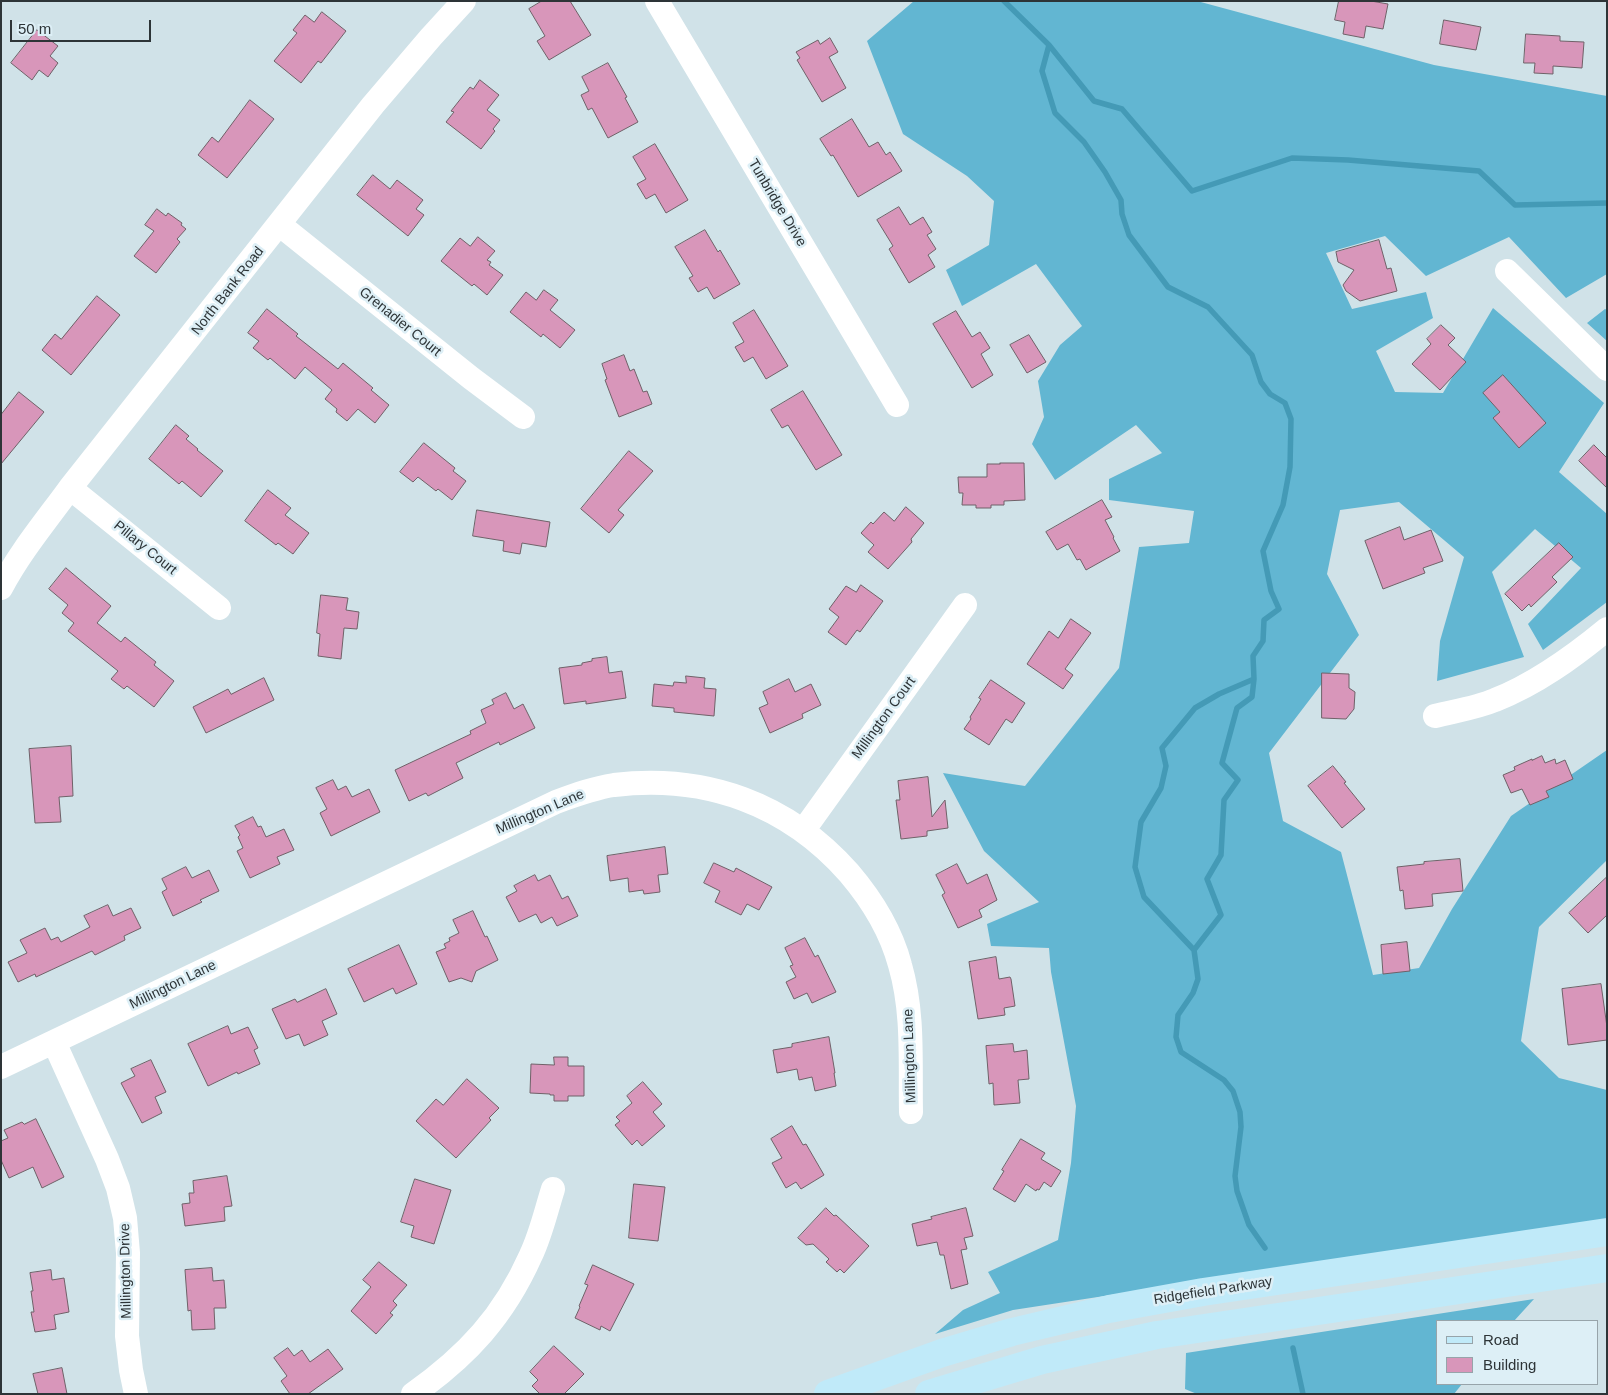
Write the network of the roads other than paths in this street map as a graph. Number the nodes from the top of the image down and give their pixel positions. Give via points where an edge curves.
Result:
1 (464, 1) edge
2 (657, 1) edge
3 (280, 225) junction
4 (1507, 271) dead end
5 (1607, 369) edge
6 (897, 405) dead end
7 (523, 417) dead end
8 (70, 488) junction
9 (1, 588) edge
10 (965, 605) dead end
11 (219, 608) dead end
12 (1607, 629) edge
13 (1435, 716) dead end
14 (803, 830) junction
15 (54, 1042) junction
16 (1, 1067) edge
17 (911, 1112) dead end
18 (553, 1189) dead end
19 (1607, 1232) edge
20 (1607, 1268) edge
21 (136, 1394) edge
22 (413, 1394) edge
23 (828, 1394) edge
24 (929, 1394) edge

1 - 3 street, North Bank Road via 373,105
2 - 6 street, Tunbridge Drive
3 - 7 street, Grenadier Court
3 - 8 street, North Bank Road
4 - 5 street
8 - 9 street, North Bank Road
8 - 11 street, Pillary Court
10 - 14 street, Millington Court
12 - 13 street via 1542,677 1479,706
14 - 15 street, Millington Lane via 758,804 712,789 644,783 580,793
14 - 17 street, Millington Lane via 833,856 871,901 900,964 910,1014
15 - 16 street, Millington Lane
15 - 21 street, Millington Drive via 107,1158 125,1218 127,1336
18 - 22 street via 532,1253 508,1300 461,1356
19 - 23 main road, Ridgefield Parkway via 1109,1309 1003,1334
20 - 24 main road via 1157,1335 1042,1360

